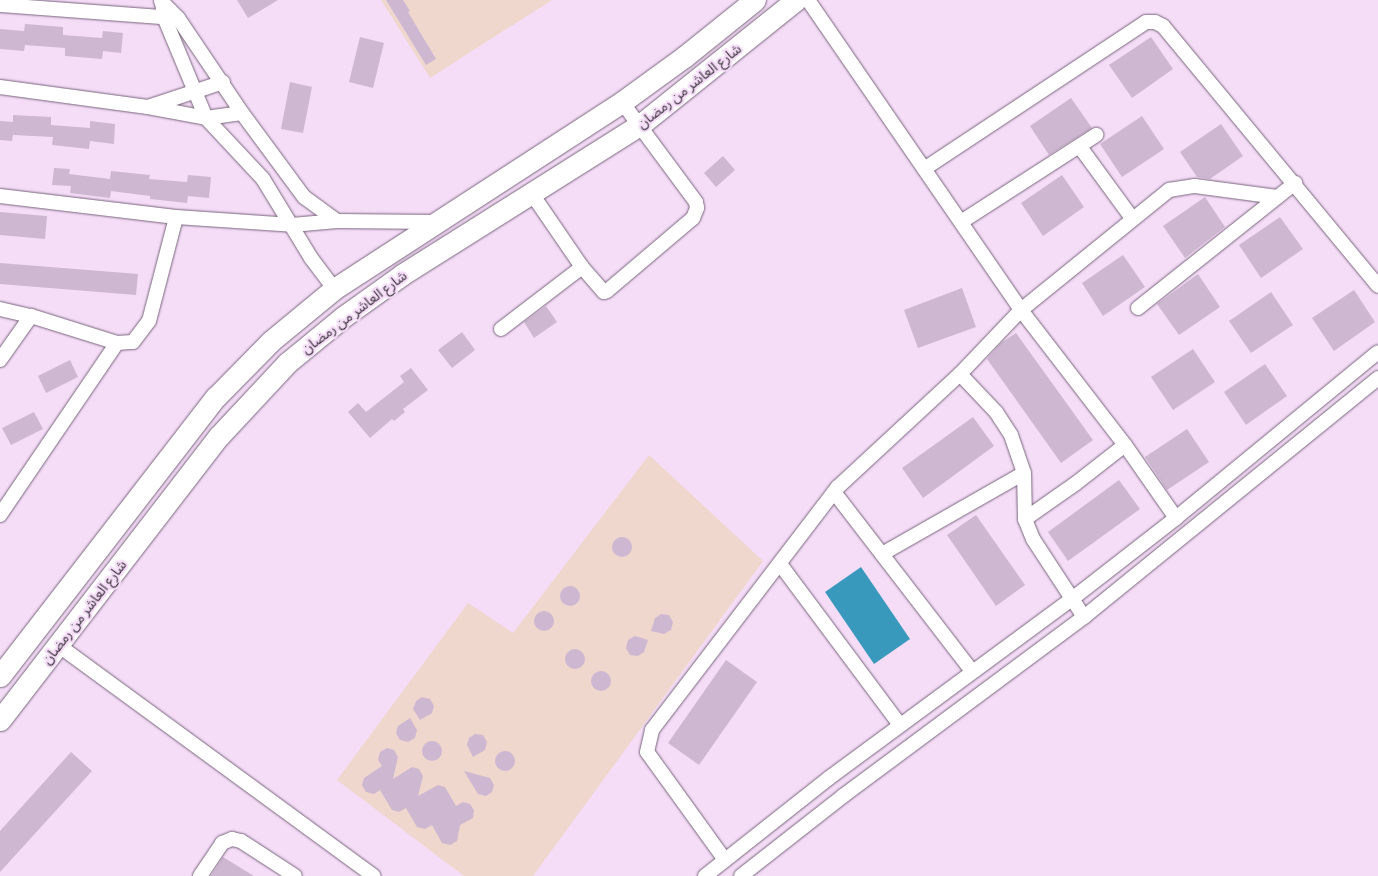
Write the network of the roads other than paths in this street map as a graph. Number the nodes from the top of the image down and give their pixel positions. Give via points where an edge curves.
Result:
1 (755, 0) edge
2 (796, 0) edge
3 (808, 0) edge
4 (162, 1) edge
5 (0, 5) edge
6 (164, 17) junction
7 (178, 18) junction
8 (223, 82) junction
9 (0, 87) edge
10 (194, 92) junction
11 (622, 102) junction
12 (148, 107) junction
13 (242, 113) junction
14 (206, 118) junction
15 (640, 125) junction
16 (1096, 136) dead end
17 (1080, 147) junction
18 (924, 169) junction
19 (1295, 184) junction
20 (532, 194) junction
21 (0, 196) edge
22 (1278, 197) junction
23 (176, 218) junction
24 (1132, 218) junction
25 (337, 221) junction
26 (436, 222) junction
27 (961, 222) junction
28 (292, 225) junction
29 (582, 267) junction
30 (1378, 286) edge
31 (334, 289) junction
32 (1138, 308) dead end
33 (0, 309) edge
34 (1021, 310) junction
35 (31, 316) junction
36 (501, 329) dead end
37 (118, 343) junction
38 (1378, 352) edge
39 (0, 360) edge
40 (960, 374) junction
41 (1378, 378) edge
42 (1125, 445) junction
43 (1024, 473) junction
44 (834, 492) junction
45 (0, 515) edge
46 (1176, 518) junction
47 (1025, 519) junction
48 (882, 554) junction
49 (780, 564) junction
50 (1072, 599) junction
51 (1084, 617) junction
52 (58, 645) junction
53 (972, 671) junction
54 (0, 676) edge
55 (0, 720) edge
56 (900, 725) junction
57 (725, 860) junction
58 (200, 876) edge
59 (295, 876) edge
60 (374, 876) edge
61 (705, 876) edge
62 (741, 876) edge

1 - 11 main road, شارع العاشر من رمضان
2 - 15 main road, شارع العاشر من رمضان
3 - 18 street
4 - 6 street
4 - 7 street
5 - 6 street
6 - 7 street
6 - 10 street
7 - 8 street
8 - 10 street
8 - 13 street
9 - 12 street
10 - 12 street
10 - 14 street
11 - 15 street
11 - 26 main road, شارع العاشر من رمضان
12 - 14 street
13 - 14 street
13 - 25 street via 304,196
14 - 28 street via 263,179
15 - 20 main road, شارع العاشر من رمضان
15 - 29 street via 696,202 696,214 607,291 601,290
16 - 17 street
17 - 24 street
17 - 27 street
18 - 19 street via 1150,21 1163,26
18 - 27 street
19 - 22 street
19 - 30 street
20 - 29 street
20 - 52 main road, شارع العاشر من رمضان via 403,274 343,316 287,363 219,436
21 - 23 street
22 - 24 street via 1206,187 1177,187
22 - 32 street
23 - 28 street
23 - 37 street via 149,321 133,342
24 - 34 street
25 - 26 street
25 - 28 street
26 - 31 main road, شارع العاشر من رمضان
27 - 34 street
28 - 31 street
29 - 36 street
31 - 54 main road, شارع العاشر من رمضان via 271,341 216,397
33 - 35 street
34 - 40 street
34 - 42 street
35 - 37 street
35 - 39 street
37 - 45 street
38 - 46 street
40 - 43 street via 1006,425
40 - 44 street via 847,476
41 - 51 street
42 - 46 street
42 - 47 street
43 - 47 street
43 - 48 street
44 - 48 street
44 - 49 street
46 - 50 street
47 - 50 street via 1033,539
48 - 53 street
49 - 56 street
49 - 57 street via 652,730 647,745 652,760
50 - 51 street
50 - 53 street
51 - 62 street
52 - 55 main road, شارع العاشر من رمضان
52 - 60 street
53 - 56 street
56 - 57 street
57 - 61 street
58 - 59 street via 222,843 232,839 241,840

